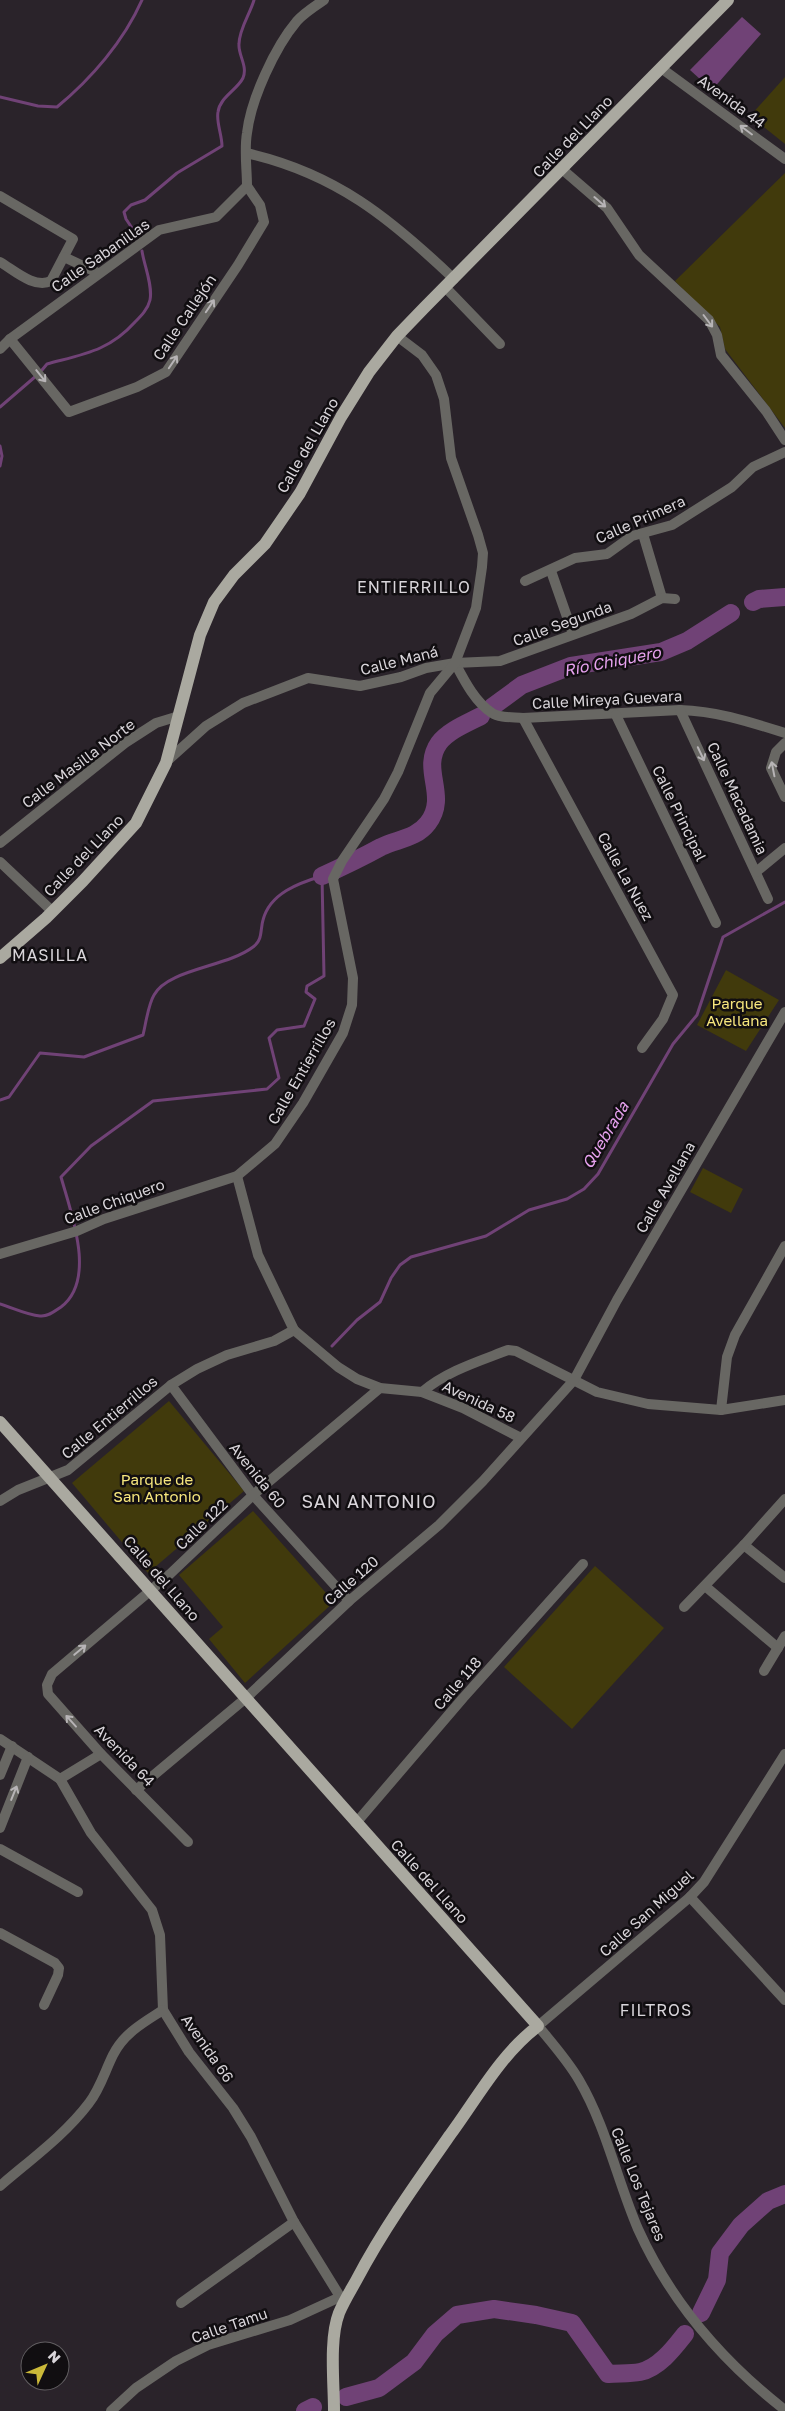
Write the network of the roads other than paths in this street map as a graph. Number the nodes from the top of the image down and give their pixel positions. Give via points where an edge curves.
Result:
1 (324, 0) edge
2 (728, 0) edge
3 (661, 68) junction
4 (246, 153) junction
5 (785, 159) edge
6 (563, 170) junction
7 (247, 186) junction
8 (0, 196) edge
9 (64, 257) junction
10 (0, 262) edge
11 (98, 273) junction
12 (450, 283) junction
13 (397, 336) junction
14 (10, 338) junction
15 (500, 344) dead end
16 (0, 349) edge
17 (785, 440) edge
18 (785, 452) edge
19 (643, 534) junction
20 (551, 571) junction
21 (525, 581) dead end
22 (662, 598) junction
23 (676, 599) dead end
24 (573, 634) junction
25 (455, 663) junction
26 (680, 710) junction
27 (616, 715) junction
28 (179, 716) junction
29 (523, 718) junction
30 (785, 733) edge
31 (785, 743) edge
32 (166, 763) junction
33 (785, 797) edge
34 (0, 843) edge
35 (785, 848) edge
36 (0, 862) edge
37 (756, 872) junction
38 (768, 899) dead end
39 (52, 911) junction
40 (716, 924) dead end
41 (0, 958) edge
42 (783, 1018) edge
43 (642, 1048) dead end
44 (237, 1176) junction
45 (785, 1246) edge
46 (0, 1254) edge
47 (294, 1330) junction
48 (574, 1380) junction
49 (171, 1384) junction
50 (380, 1388) junction
51 (422, 1392) junction
52 (785, 1400) edge
53 (721, 1410) junction
54 (0, 1422) edge
55 (521, 1438) junction
56 (51, 1477) junction
57 (253, 1495) junction
58 (785, 1499) edge
59 (0, 1501) edge
60 (744, 1545) junction
61 (584, 1564) dead end
62 (785, 1578) edge
63 (705, 1586) junction
64 (151, 1590) junction
65 (349, 1600) junction
66 (684, 1607) dead end
67 (785, 1636) edge
68 (778, 1648) junction
69 (764, 1671) dead end
70 (47, 1685) joint
71 (246, 1698) junction
72 (0, 1739) edge
73 (12, 1746) junction
74 (101, 1754) junction
75 (785, 1754) edge
76 (28, 1757) junction
77 (0, 1775) edge
78 (60, 1779) junction
79 (136, 1790) junction
80 (356, 1823) junction
81 (0, 1828) edge
82 (188, 1842) dead end
83 (0, 1849) edge
84 (78, 1892) dead end
85 (690, 1897) junction
86 (0, 1933) edge
87 (785, 2000) edge
88 (44, 2005) dead end
89 (163, 2010) junction
90 (538, 2026) junction
91 (0, 2186) edge
92 (294, 2222) junction
93 (342, 2300) junction
94 (181, 2303) dead end
95 (785, 2410) edge
96 (111, 2411) edge
97 (334, 2411) edge

1 - 4 street via 298,19 270,65 254,105
2 - 3 main road, Calle del Llano
5 -> 3 street, Avenida 44
3 - 6 main road, Calle del Llano
4 - 7 street
4 - 12 street via 277,160 323,178 384,215 416,242
6 - 12 main road, Calle del Llano
6 -> 17 street via 607,208 639,255 709,320 717,335 721,355
7 - 11 street, Calle Sabanillas via 216,217 159,230
14 -> 7 street, Calle Callejón via 69,412 166,372 264,222 260,205
8 - 9 street via 73,239
9 - 10 street via 50,281 44,284 37,284
9 - 11 street
11 - 14 street, Calle Sabanillas
12 - 13 main road, Calle del Llano
12 - 15 street
13 - 25 street, Calle Entierrillos via 422,356 436,375 444,399 451,458 483,553 476,608
13 - 28 main road, Calle del Llano via 369,372 300,493 265,544 234,575 214,602 200,635
14 - 16 street, Calle Sabanillas
18 - 19 street, Calle Primera via 753,468 732,487 672,525
19 - 20 street, Calle Primera via 632,536 607,554 575,558
19 - 22 street
20 - 21 street, Calle Primera
20 - 24 street
22 - 23 street
22 - 24 street, Calle Segunda via 631,614
24 - 25 street, Calle Segunda via 500,661
25 - 29 street, Calle Mireya Guevara via 465,682 493,714
25 - 32 street, Calle Maná via 360,686 308,678 243,703 206,726
25 - 44 street, Calle Entierrillos via 430,694 384,799 333,879 352,978 352,1005 343,1033 304,1102 275,1144
26 - 27 street, Calle Mireya Guevara
26 - 30 street, Calle Mireya Guevara via 738,717
26 -> 37 street, Calle Macadamia
27 - 29 street, Calle Mireya Guevara
27 - 40 street, Calle Principal
28 - 32 main road, Calle del Llano
28 - 34 street, Calle Masilla Norte via 156,723 125,743
29 - 43 street, Calle La Nuez via 673,995 663,1019
33 -> 31 street via 771,768 776,752
32 - 39 main road, Calle del Llano via 136,823
35 - 37 street
36 - 39 street
37 - 38 street, Calle Macadamia
39 - 41 main road, Calle del Llano
42 - 48 street, Calle Avellana via 617,1300
44 - 46 street, Calle Chiquero
44 - 47 street via 258,1256
45 - 53 street via 732,1342 727,1357
47 - 49 street, Calle Entierrillos via 274,1342 227,1355
47 - 50 street, Avenida 58 via 338,1367
48 - 51 street via 508,1350 437,1379
48 - 53 street via 597,1392 648,1404
48 - 55 street, Calle 120
49 - 56 street, Calle Entierrillos via 68,1470
49 - 57 street, Avenida 60
50 - 51 street, Avenida 58
50 - 57 street, Calle 122
51 - 55 street, Avenida 58 via 463,1408
52 - 53 street
54 - 56 main road, Calle del Llano
55 - 65 street, Calle 120 via 439,1525
56 - 59 street, Calle Entierrillos
56 - 64 main road, Calle del Llano
57 - 64 street, Calle 122
57 - 65 street, Avenida 60
58 - 60 street
60 - 62 street
60 - 63 street
61 - 80 street, Calle 118
63 - 66 street
63 - 68 street
70 -> 64 street, Calle 122 via 52,1674
64 - 71 main road, Calle del Llano
65 - 71 street, Calle 120
67 - 68 street
68 - 69 street
74 -> 70 street, Avenida 64 via 48,1694
71 - 79 street, Calle 120
71 - 80 main road, Calle del Llano
72 - 73 street
73 - 76 street
73 - 77 street
74 - 78 street
74 - 79 street, Avenida 64
75 - 85 street, Calle San Miguel via 721,1857
76 - 78 street
81 -> 76 street
78 - 89 street, Avenida 66 via 86,1825 152,1910 157,1921
79 - 82 street, Avenida 64
80 - 90 main road, Calle del Llano
83 - 84 street
85 - 87 street
85 - 90 street, Calle San Miguel
86 - 88 street via 59,1968
89 - 91 street via 133,2028 113,2054 89,2104
89 - 92 street, Avenida 66 via 189,2052 252,2137
90 - 93 main road via 520,2040 496,2068 407,2194
90 - 95 street, Calle Los Tejares via 580,2080 639,2229 668,2284 707,2338 748,2381
92 - 93 street, Avenida 66
92 - 94 street
93 - 96 street, Calle Tamu via 208,2345 176,2361 136,2388
93 - 97 main road via 336,2326

